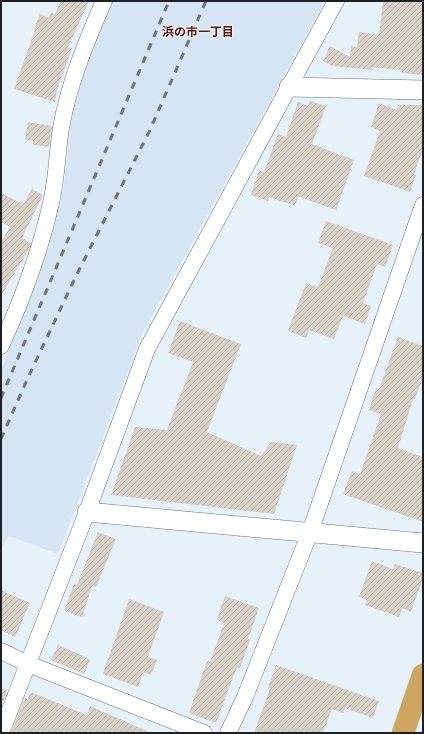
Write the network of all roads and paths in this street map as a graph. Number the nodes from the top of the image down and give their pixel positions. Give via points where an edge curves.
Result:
1 (104, 1) edge
2 (336, 1) edge
3 (288, 87) junction
4 (423, 90) edge
5 (423, 205) edge
6 (1, 346) edge
7 (87, 512) junction
8 (310, 532) junction
9 (423, 543) edge
10 (1, 651) edge
11 (28, 664) junction
12 (423, 675) edge
13 (1, 733) edge
14 (204, 733) edge
15 (228, 733) edge
16 (403, 733) edge

1 - 6 street via 68,94 61,127 52,202 35,262
2 - 3 street
3 - 4 street
3 - 7 street via 148,349
5 - 8 street
7 - 8 street
7 - 11 street
8 - 9 street
8 - 15 street via 248,690
10 - 11 street
11 - 13 street
11 - 14 street
12 - 16 highway

